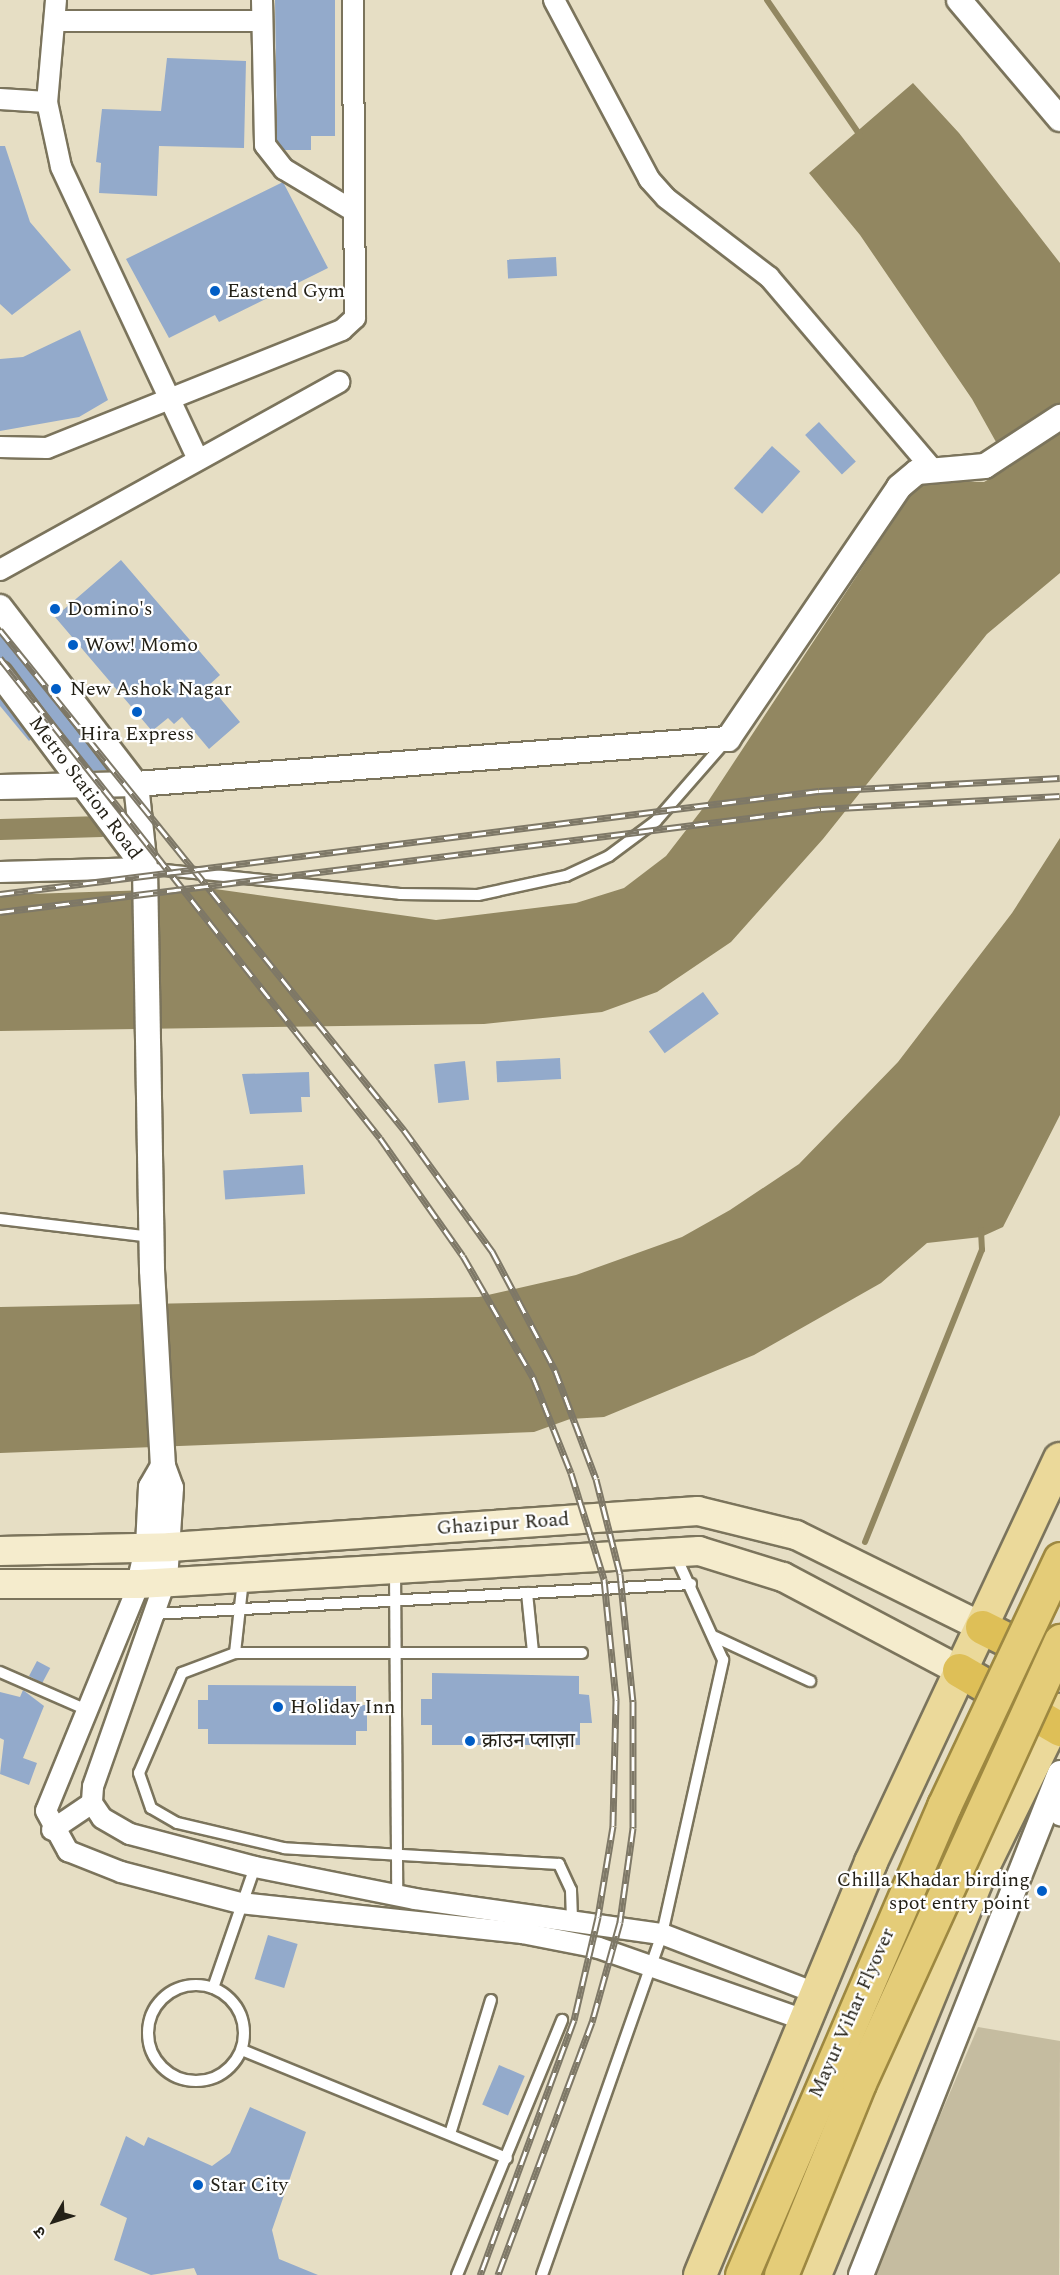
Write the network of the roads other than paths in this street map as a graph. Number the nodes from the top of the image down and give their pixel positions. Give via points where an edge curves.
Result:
1 (56, 0) edge
2 (262, 0) edge
3 (353, 0) edge
4 (554, 0) edge
5 (959, 0) edge
6 (56, 21) junction
7 (262, 21) junction
8 (0, 99) edge
9 (47, 102) junction
10 (1060, 119) edge
11 (352, 210) junction
12 (339, 382) dead end
13 (168, 401) junction
14 (1060, 417) edge
15 (0, 447) edge
16 (198, 460) junction
17 (933, 470) junction
18 (0, 570) edge
19 (3, 615) edge
20 (0, 674) edge
21 (728, 739) junction
22 (136, 784) junction
23 (0, 787) edge
24 (85, 787) junction
25 (0, 872) edge
26 (145, 876) junction
27 (0, 1219) edge
28 (151, 1237) junction
29 (1060, 1459) edge
30 (1060, 1470) edge
31 (1060, 1482) edge
32 (160, 1538) junction
33 (0, 1551) edge
34 (674, 1552) junction
35 (1060, 1558) edge
36 (395, 1567) junction
37 (243, 1575) junction
38 (152, 1583) junction
39 (0, 1584) edge
40 (691, 1584) junction
41 (527, 1593) junction
42 (396, 1601) junction
43 (240, 1610) junction
44 (154, 1614) junction
45 (982, 1627) junction
46 (715, 1637) junction
47 (1060, 1641) edge
48 (398, 1650) junction
49 (235, 1653) junction
50 (533, 1653) junction
51 (582, 1653) dead end
52 (1060, 1666) edge
53 (959, 1670) junction
54 (0, 1672) edge
55 (810, 1681) dead end
56 (87, 1710) junction
57 (1058, 1721) edge
58 (1060, 1773) edge
59 (92, 1803) junction
60 (1055, 1807) edge
61 (52, 1830) junction
62 (398, 1857) junction
63 (255, 1867) junction
64 (397, 1896) junction
65 (240, 1903) junction
66 (573, 1919) junction
67 (662, 1934) junction
68 (651, 1962) junction
69 (213, 1988) junction
70 (491, 2000) dead end
71 (811, 2006) junction
72 (562, 2020) dead end
73 (242, 2050) junction
74 (450, 2134) junction
75 (507, 2158) junction
76 (457, 2275) edge
77 (542, 2275) edge
78 (700, 2275) edge
79 (742, 2275) edge
80 (781, 2275) edge
81 (815, 2275) edge
82 (861, 2275) edge

1 - 6 street
2 - 7 street
3 - 11 street
4 - 17 street via 649,179 775,283
5 - 10 street
6 - 7 street
6 - 9 street
7 - 11 street via 269,154 284,169
8 - 9 street
9 - 13 street via 61,167
11 - 13 street via 358,311 349,325
12 - 16 street
13 - 15 street via 47,448
13 - 16 street
14 - 17 street via 985,466
16 - 18 street
17 - 21 street via 917,472 899,487
19 - 22 street
20 - 24 street, Metro Station Road
21 - 22 street
21 - 26 lane via 656,821 609,856 566,876 489,893 400,894
22 - 24 street
22 - 26 street, Metro Station Road
23 - 24 street
24 - 26 street, Metro Station Road
25 - 26 street
26 - 28 street
27 - 28 lane
28 - 32 street via 163,1466 151,1487
29 - 45 main road
30 - 31 main road
32 - 33 main road, Ghazipur Road
32 - 38 street
32 - 45 main road, Ghazipur Road via 698,1511 796,1535
34 - 36 main road, Ghazipur Road
34 - 40 lane
34 - 53 main road, Ghazipur Road via 699,1551 783,1577
35 - 79 highway, Mayur Vihar Flyover, bridge via 934,1827
36 - 37 main road, Ghazipur Road
36 - 42 lane
37 - 38 main road, Ghazipur Road
37 - 43 lane
38 - 39 main road, Ghazipur Road
38 - 44 street
38 - 56 street
40 - 41 lane
40 - 46 lane
41 - 42 lane
41 - 50 lane
42 - 43 lane
42 - 48 lane
43 - 44 lane
43 - 49 lane
44 - 59 street via 93,1787
45 - 52 highway
45 - 53 main road
46 - 55 lane
46 - 67 lane via 723,1660
47 - 80 highway, Mayur Vihar Flyover, bridge via 864,2072
48 - 49 lane
48 - 50 lane
48 - 62 lane
49 - 62 lane via 182,1674 139,1773 151,1808 177,1823 284,1848
50 - 51 lane
53 - 57 highway
53 - 71 main road
54 - 56 lane
56 - 61 street via 46,1811
57 - 81 main road via 979,1875
58 - 60 street
59 - 61 street
59 - 63 street via 102,1818 130,1834
60 - 82 street
61 - 65 street via 77,1857
62 - 64 lane
62 - 66 lane via 559,1864 571,1890
63 - 64 street
63 - 65 lane
64 - 66 street
65 - 68 street via 522,1933
65 - 69 lane
66 - 67 street
67 - 68 lane
67 - 71 street
68 - 71 street
68 - 77 lane
69 - 73 lane via 241,2013
69 - 73 lane via 194,1984 160,2000 150,2016 152,2054 163,2069 199,2082 233,2067
70 - 74 lane
71 - 78 main road
72 - 75 lane
73 - 74 lane
74 - 75 lane
75 - 76 lane

